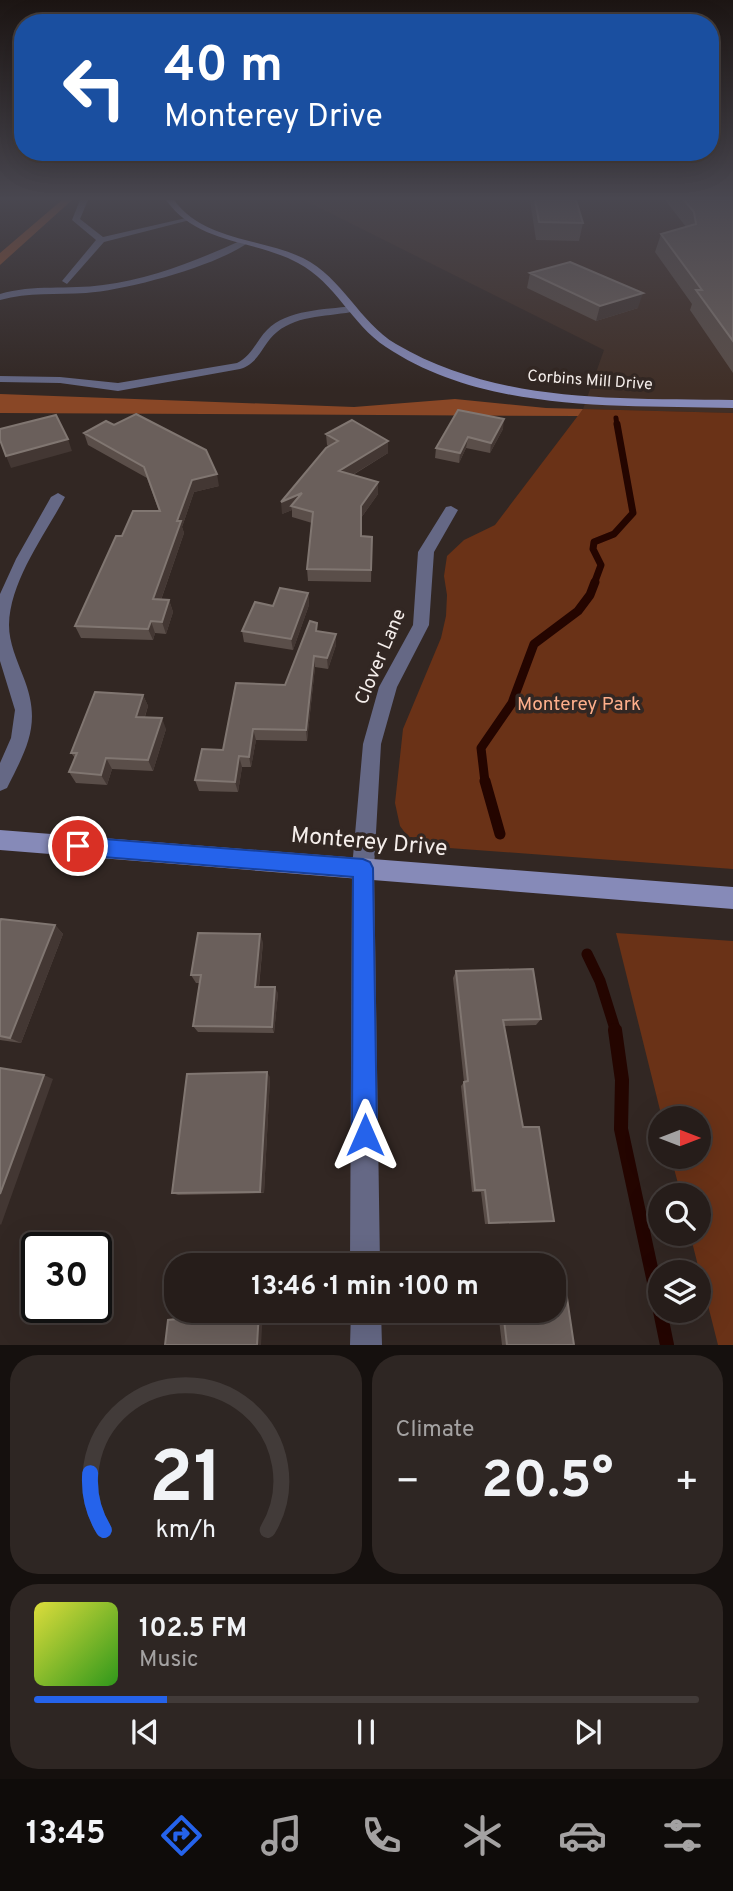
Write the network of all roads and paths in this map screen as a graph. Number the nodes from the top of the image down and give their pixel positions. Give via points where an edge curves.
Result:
1 (82, 263) edge
2 (201, 263) edge
3 (305, 263) edge
4 (67, 281) dead end
5 (0, 297) edge
6 (352, 309) junction
7 (0, 379) edge
8 (733, 404) edge
9 (58, 497) dead end
10 (451, 510) dead end
11 (0, 782) edge
12 (0, 840) edge
13 (363, 868) junction
14 (733, 898) edge
15 (365, 1253) edge
16 (366, 1323) edge
17 (366, 1345) edge

1 - 4 street
2 - 5 street via 88,290 30,291
3 - 6 street, Corbins Mill Drive via 333,281
6 - 7 street via 303,317 273,330 254,359 240,366 118,387
6 - 8 street, Corbins Mill Drive via 390,345 472,381 577,398
9 - 11 street via 2,609 2,647 24,722
10 - 13 street, Clover Lane via 426,552 421,625 379,712 372,744
12 - 13 street, Monterey Drive
13 - 14 street, Monterey Drive
13 - 15 street, Clover Lane
16 - 17 street

